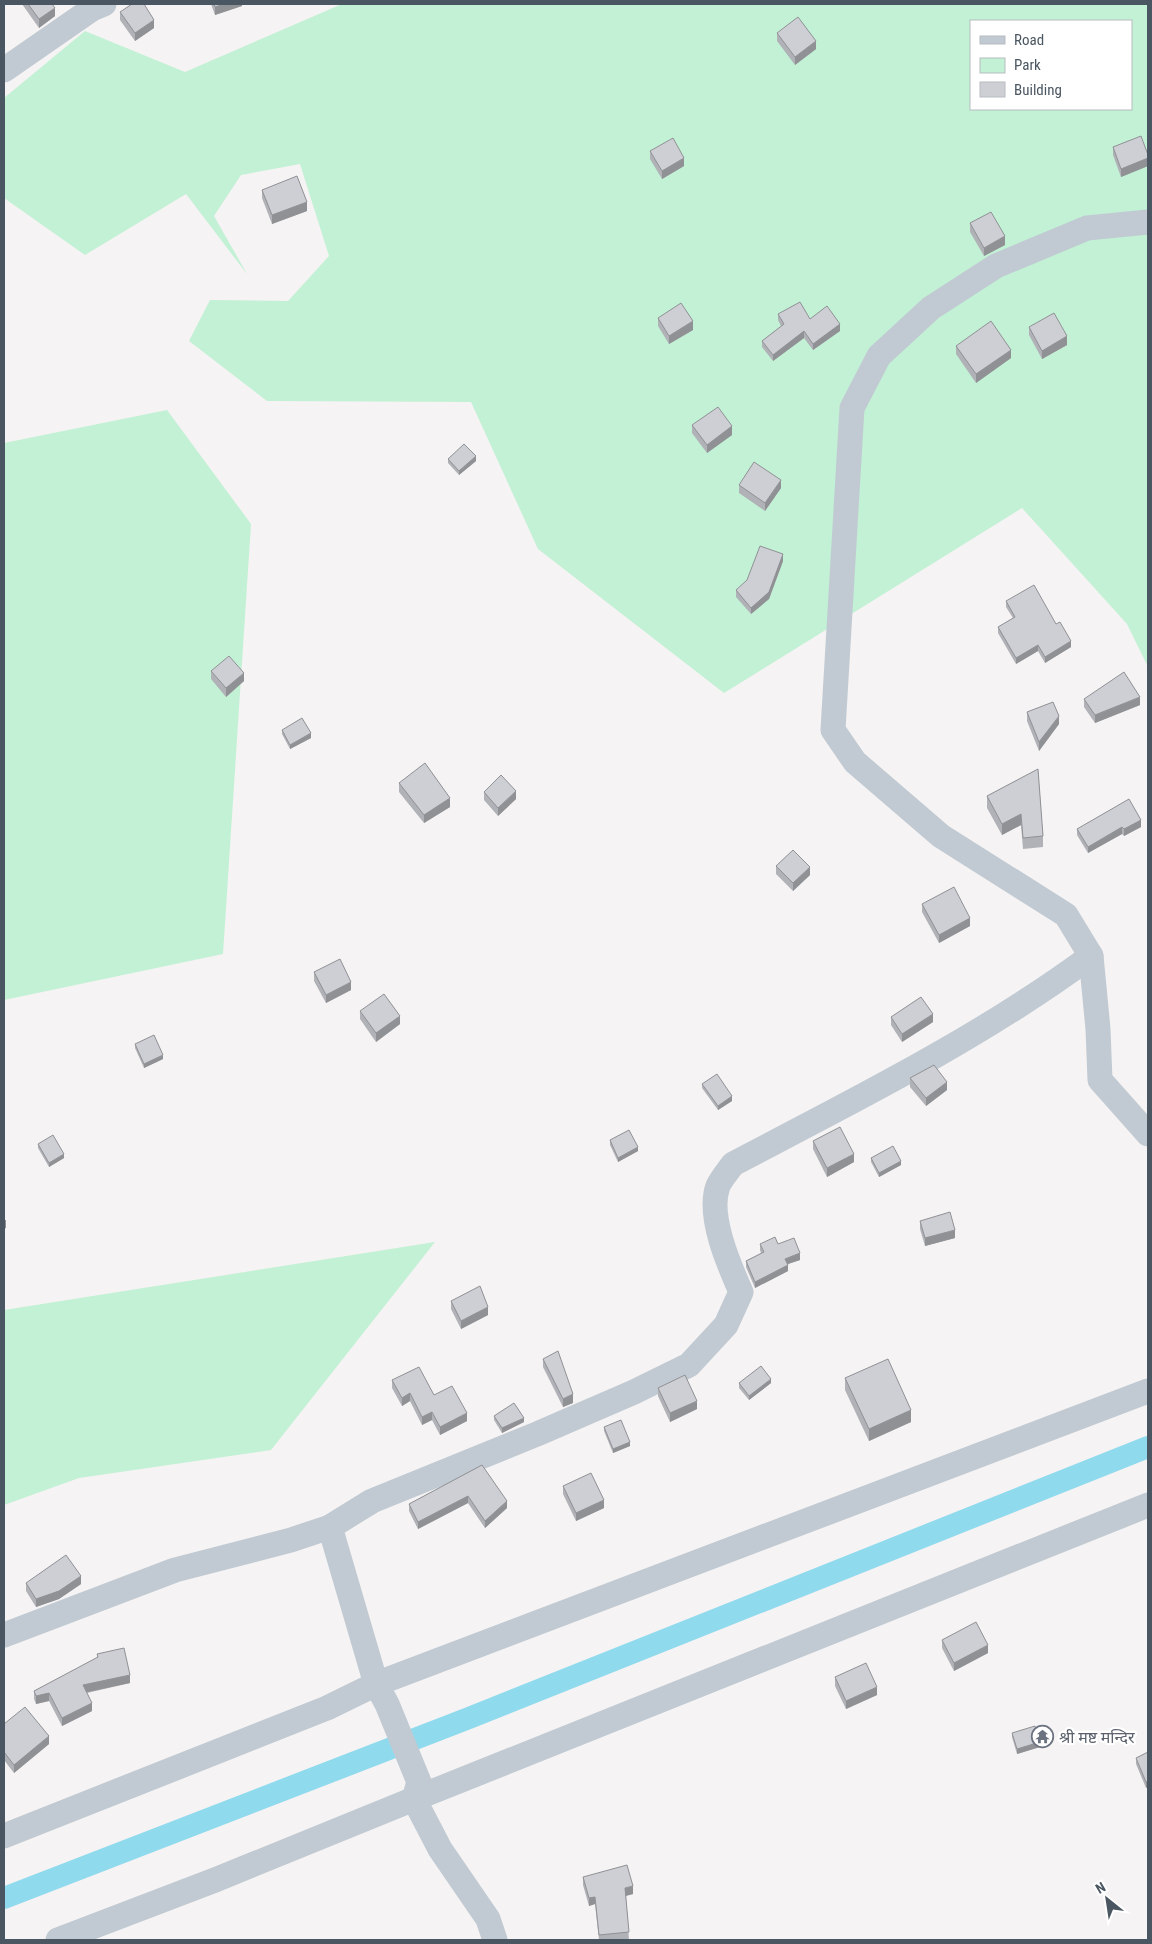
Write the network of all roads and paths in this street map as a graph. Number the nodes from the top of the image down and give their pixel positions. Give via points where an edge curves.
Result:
1 (104, 4) edge
2 (4, 70) edge
3 (1148, 222) edge
4 (1090, 956) junction
5 (1148, 1134) edge
6 (1148, 1391) edge
7 (1148, 1505) edge
8 (330, 1527) junction
9 (4, 1635) edge
10 (382, 1694) junction
11 (416, 1790) junction
12 (4, 1836) edge
13 (58, 1940) edge
14 (495, 1940) edge

1 - 2 street
3 - 4 street via 1087,228 996,266 931,308 880,356 852,408 833,730 855,762 940,836 1066,915
4 - 5 street via 1100,1080
4 - 8 street via 1046,990 900,1076 733,1164 718,1186 715,1213 728,1261 741,1292 726,1325 689,1365 546,1430 372,1501
6 - 10 street
7 - 11 street
8 - 9 street via 175,1570
8 - 10 street
10 - 11 street
10 - 12 street via 327,1708
11 - 13 street via 215,1880
11 - 14 street via 440,1849 488,1919

